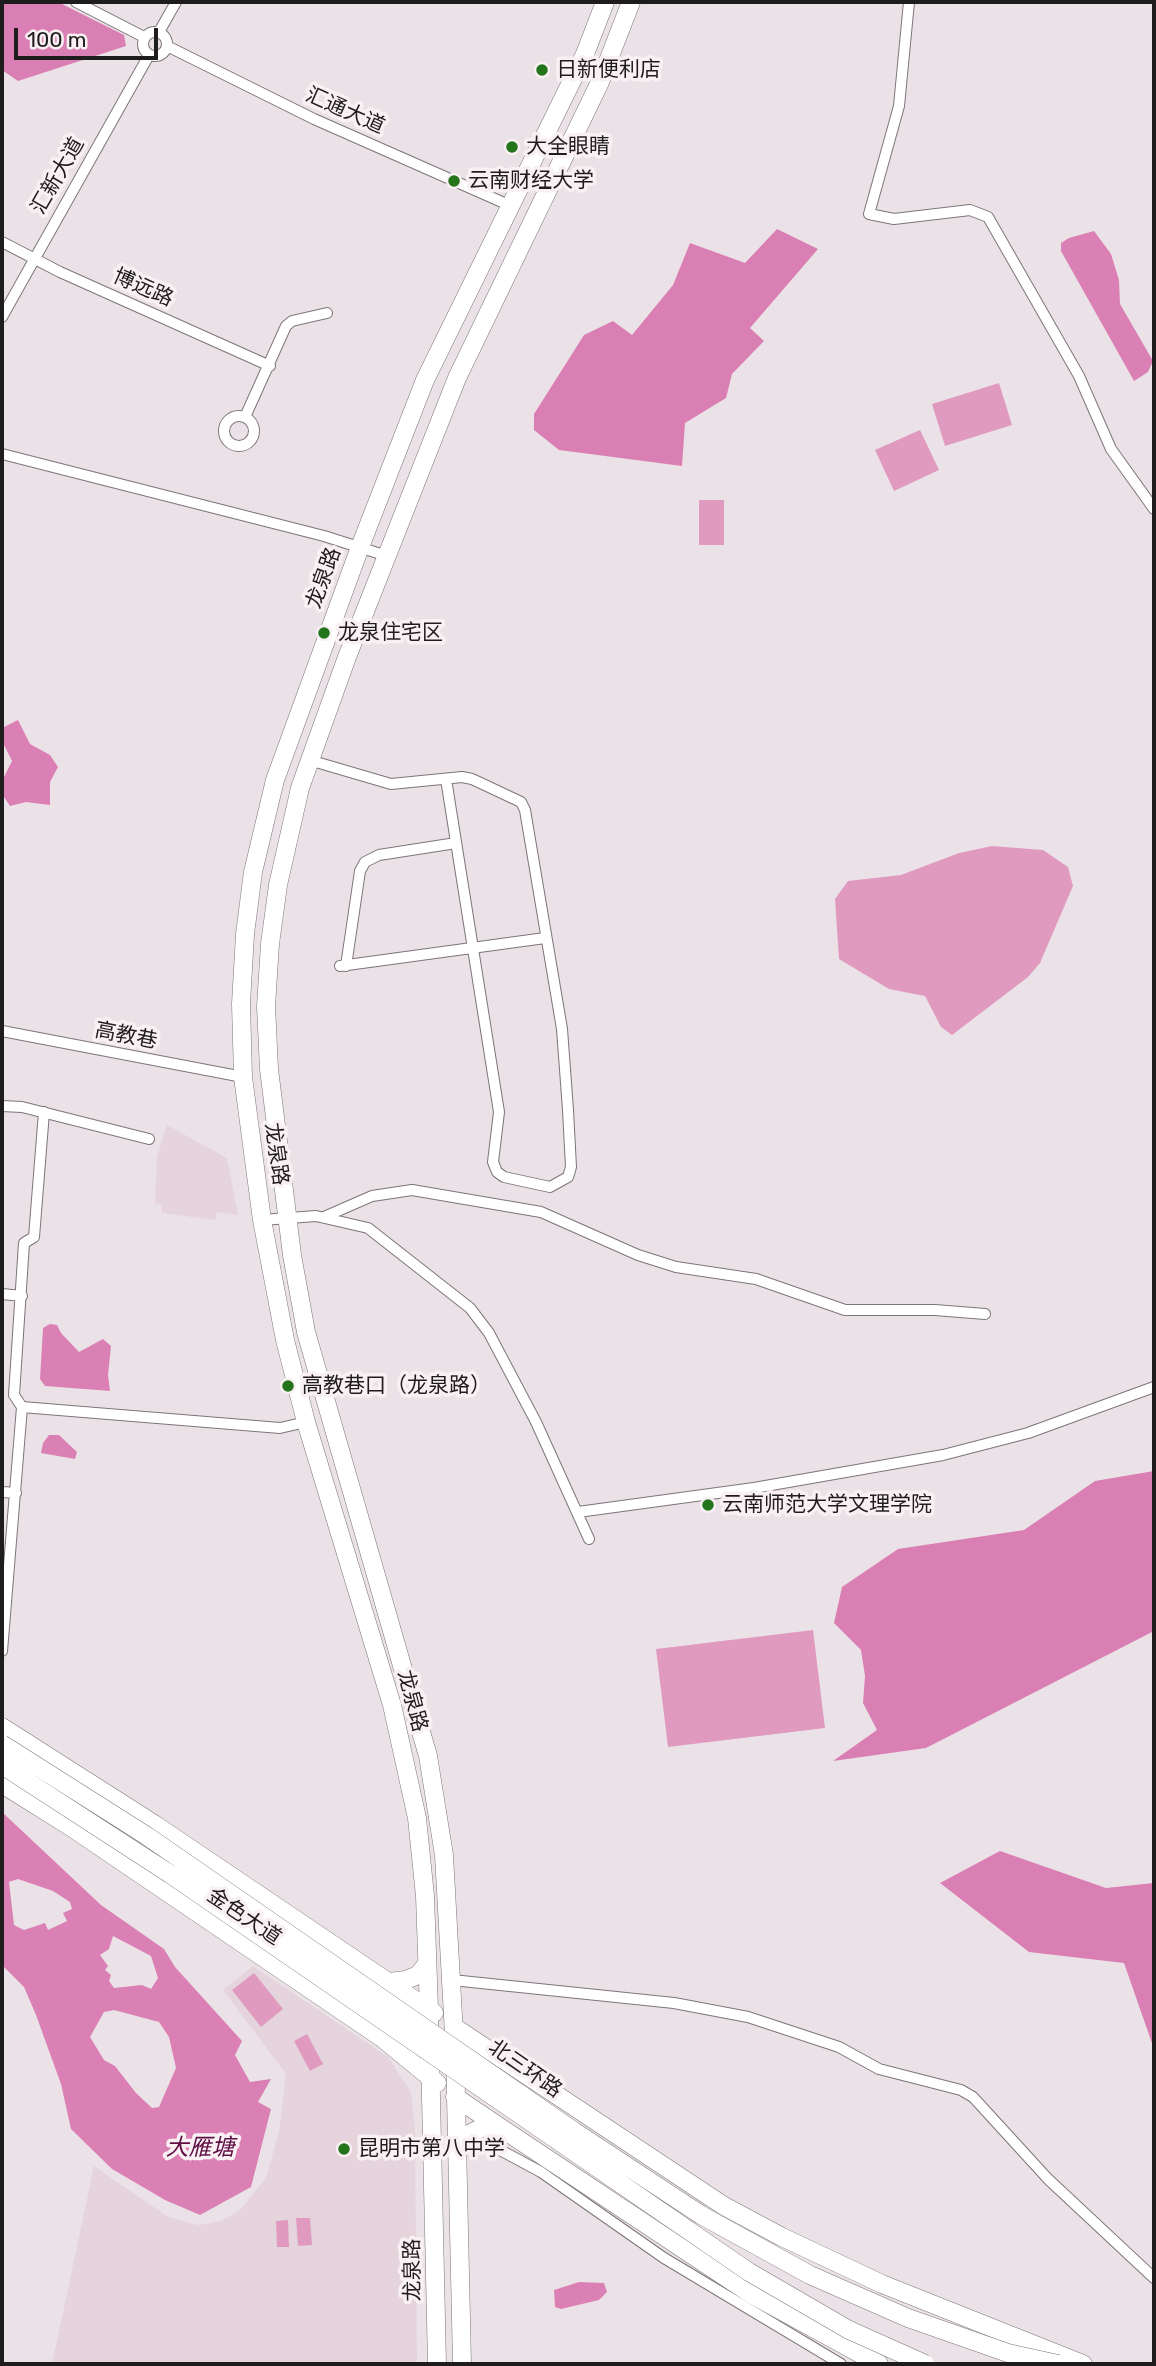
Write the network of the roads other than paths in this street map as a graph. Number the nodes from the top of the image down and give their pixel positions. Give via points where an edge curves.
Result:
1 (76, 2) edge
2 (176, 2) edge
3 (606, 2) edge
4 (631, 2) edge
5 (909, 2) edge
6 (159, 32) junction
7 (144, 37) junction
8 (167, 46) junction
9 (149, 55) junction
10 (511, 206) junction
11 (2, 242) edge
12 (33, 259) junction
13 (327, 313) dead end
14 (2, 317) edge
15 (271, 366) junction
16 (245, 417) dead end
17 (2, 454) edge
18 (1154, 509) edge
19 (360, 547) junction
20 (387, 556) junction
21 (309, 760) junction
22 (446, 779) junction
23 (456, 844) junction
24 (545, 938) junction
25 (472, 948) junction
26 (2, 1031) edge
27 (243, 1077) junction
28 (2, 1106) edge
29 (44, 1112) junction
30 (149, 1139) dead end
31 (324, 1217) junction
32 (289, 1219) junction
33 (262, 1220) junction
34 (2, 1294) edge
35 (22, 1296) junction
36 (985, 1314) dead end
37 (1154, 1387) edge
38 (22, 1407) junction
39 (306, 1422) junction
40 (2, 1492) edge
41 (16, 1493) junction
42 (578, 1512) junction
43 (589, 1539) dead end
44 (2, 1651) edge
45 (2, 1727) edge
46 (2, 1744) edge
47 (2, 1765) edge
48 (2, 1784) edge
49 (346, 1955) junction
50 (427, 1964) junction
51 (452, 1980) junction
52 (389, 1982) junction
53 (318, 1995) junction
54 (429, 2009) junction
55 (453, 2027) junction
56 (431, 2078) junction
57 (455, 2097) junction
58 (501, 2128) junction
59 (456, 2141) junction
60 (1154, 2278) edge
61 (436, 2364) edge
62 (462, 2364) edge
63 (841, 2364) edge
64 (879, 2364) edge
65 (925, 2364) edge
66 (1058, 2364) edge
67 (1083, 2364) edge

1 - 7 street
2 - 6 street
3 - 10 main road, 龙泉路
4 - 20 main road, 龙泉路 via 600,82 457,378
5 - 18 street via 900,106 870,214 894,219 970,210 988,217 1079,376 1111,449
6 - 7 street
6 - 8 street
7 - 9 street via 142,45
8 - 9 street via 162,54
8 - 10 street, 汇通大道 via 314,119
9 - 12 street, 汇新大道
10 - 19 main road, 龙泉路 via 425,380
11 - 12 street, 博远路
12 - 14 street, 汇新大道
12 - 15 street, 博远路
13 - 15 street via 286,326
15 - 16 street
17 - 19 street
19 - 20 street
19 - 27 main road, 龙泉路 via 283,752 261,833 245,934
20 - 21 main road, 龙泉路
21 - 22 street via 380,783
21 - 32 main road, 龙泉路 via 278,885 266,1006 274,1115
22 - 23 street
22 - 24 street via 472,779 521,802
23 - 25 street
23 - 25 street via 379,855 365,862 343,966
24 - 25 street
24 - 25 street via 562,1029 571,1167 568,1177 550,1187 504,1177 493,1162 499,1112
26 - 27 street, 高教巷
27 - 33 main road, 龙泉路
28 - 29 street
29 - 30 street
29 - 35 street via 34,1237 24,1242
31 - 32 street
31 - 36 street via 372,1196 412,1190 541,1212 638,1255 677,1267 755,1279 845,1310
31 - 42 street via 368,1228 470,1308 495,1344
32 - 33 street
32 - 51 main road, 龙泉路 via 306,1332 428,1756 444,1855
33 - 39 main road, 龙泉路
34 - 35 street
35 - 38 street via 14,1395
37 - 42 street via 1028,1433 943,1455
38 - 39 street via 280,1428
38 - 41 street
39 - 50 main road, 龙泉路 via 392,1705 414,1805 425,1896
40 - 41 street
41 - 44 street
42 - 43 street
45 - 49 main road, 金色大道
46 - 66 main road, 北三环路, bridge via 147,1836 701,2215 810,2275 908,2318 1008,2353
47 - 65 main road, 北三环路, bridge via 170,1874 748,2272 849,2330
48 - 53 main road, 金色大道
49 - 52 main road, 金色大道
49 - 53 main road via 350,1969 346,1984 334,1994
50 - 52 main road via 418,1975
50 - 54 main road, 龙泉路
51 - 55 main road, 龙泉路
51 - 60 street via 674,2003 748,2017 839,2048 879,2069 961,2090
52 - 54 main road, 金色大道
53 - 56 main road, 金色大道
54 - 55 main road, 金色大道
54 - 56 main road, 龙泉路
55 - 57 main road, 龙泉路
55 - 67 main road, 金色大道 via 724,2206 770,2231 825,2260
56 - 57 main road, 金色大道
56 - 61 main road, 龙泉路
57 - 58 main road, 金色大道
57 - 59 main road, 龙泉路
58 - 59 main road via 483,2127
58 - 64 main road, 金色大道 via 742,2288
59 - 62 main road, 龙泉路
59 - 63 street via 477,2140 530,2165 664,2258

